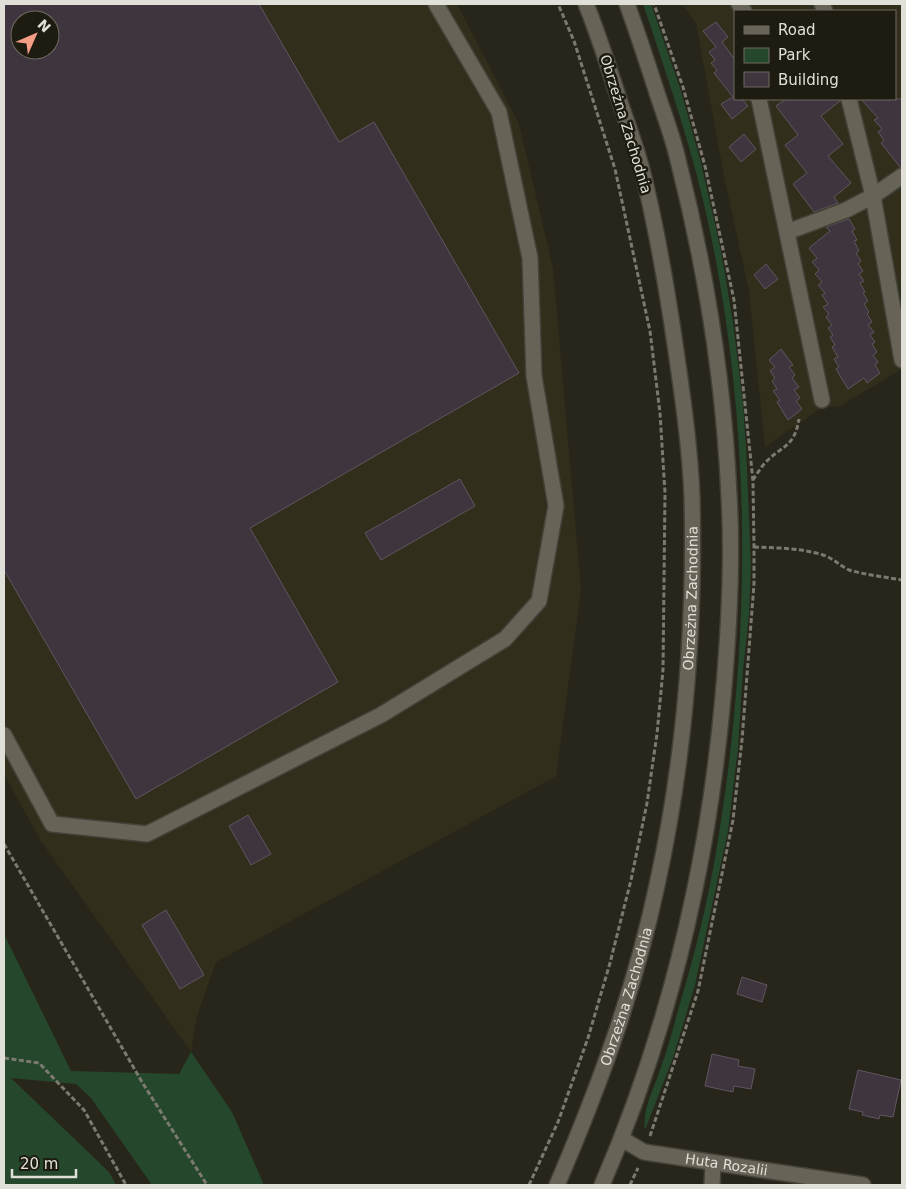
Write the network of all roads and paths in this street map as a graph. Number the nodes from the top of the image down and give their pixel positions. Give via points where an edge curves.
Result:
1 (436, 4) edge
2 (558, 4) edge
3 (586, 4) edge
4 (627, 4) edge
5 (759, 100) edge
6 (849, 100) edge
7 (902, 176) edge
8 (873, 196) junction
9 (787, 232) junction
10 (902, 360) edge
11 (822, 400) dead end
12 (799, 419) dead end
13 (753, 481) dead end
14 (754, 547) dead end
15 (902, 580) edge
16 (4, 735) edge
17 (4, 844) edge
18 (4, 1058) edge
19 (622, 1138) junction
20 (713, 1163) junction
21 (126, 1185) edge
22 (207, 1185) edge
23 (529, 1185) edge
24 (557, 1185) edge
25 (602, 1185) edge
26 (712, 1185) edge
27 (863, 1185) edge

1 - 16 street via 499,112 530,258 534,376 556,506 539,601 505,639 381,715 147,834 52,824
2 - 23 path via 574,41 615,169 650,330 665,493 663,670 647,803 610,963 558,1122
3 - 24 street, Obrzeżna Zachodnia via 640,163 658,241 684,407 692,494 692,618 673,804 657,885 613,1045
4 - 19 street via 678,156 696,236 722,407 729,498 730,583 720,738 710,814 674,982
5 - 9 street
6 - 8 street
7 - 8 street
8 - 9 street
8 - 10 street
9 - 11 street
12 - 13 path via 790,443 764,464
14 - 15 path via 820,554 850,570
17 - 22 path via 142,1082
18 - 21 path via 39,1063 84,1110
19 - 20 street, Huta Rozalii via 644,1152
19 - 25 street
20 - 26 street
20 - 27 street, Huta Rozalii

